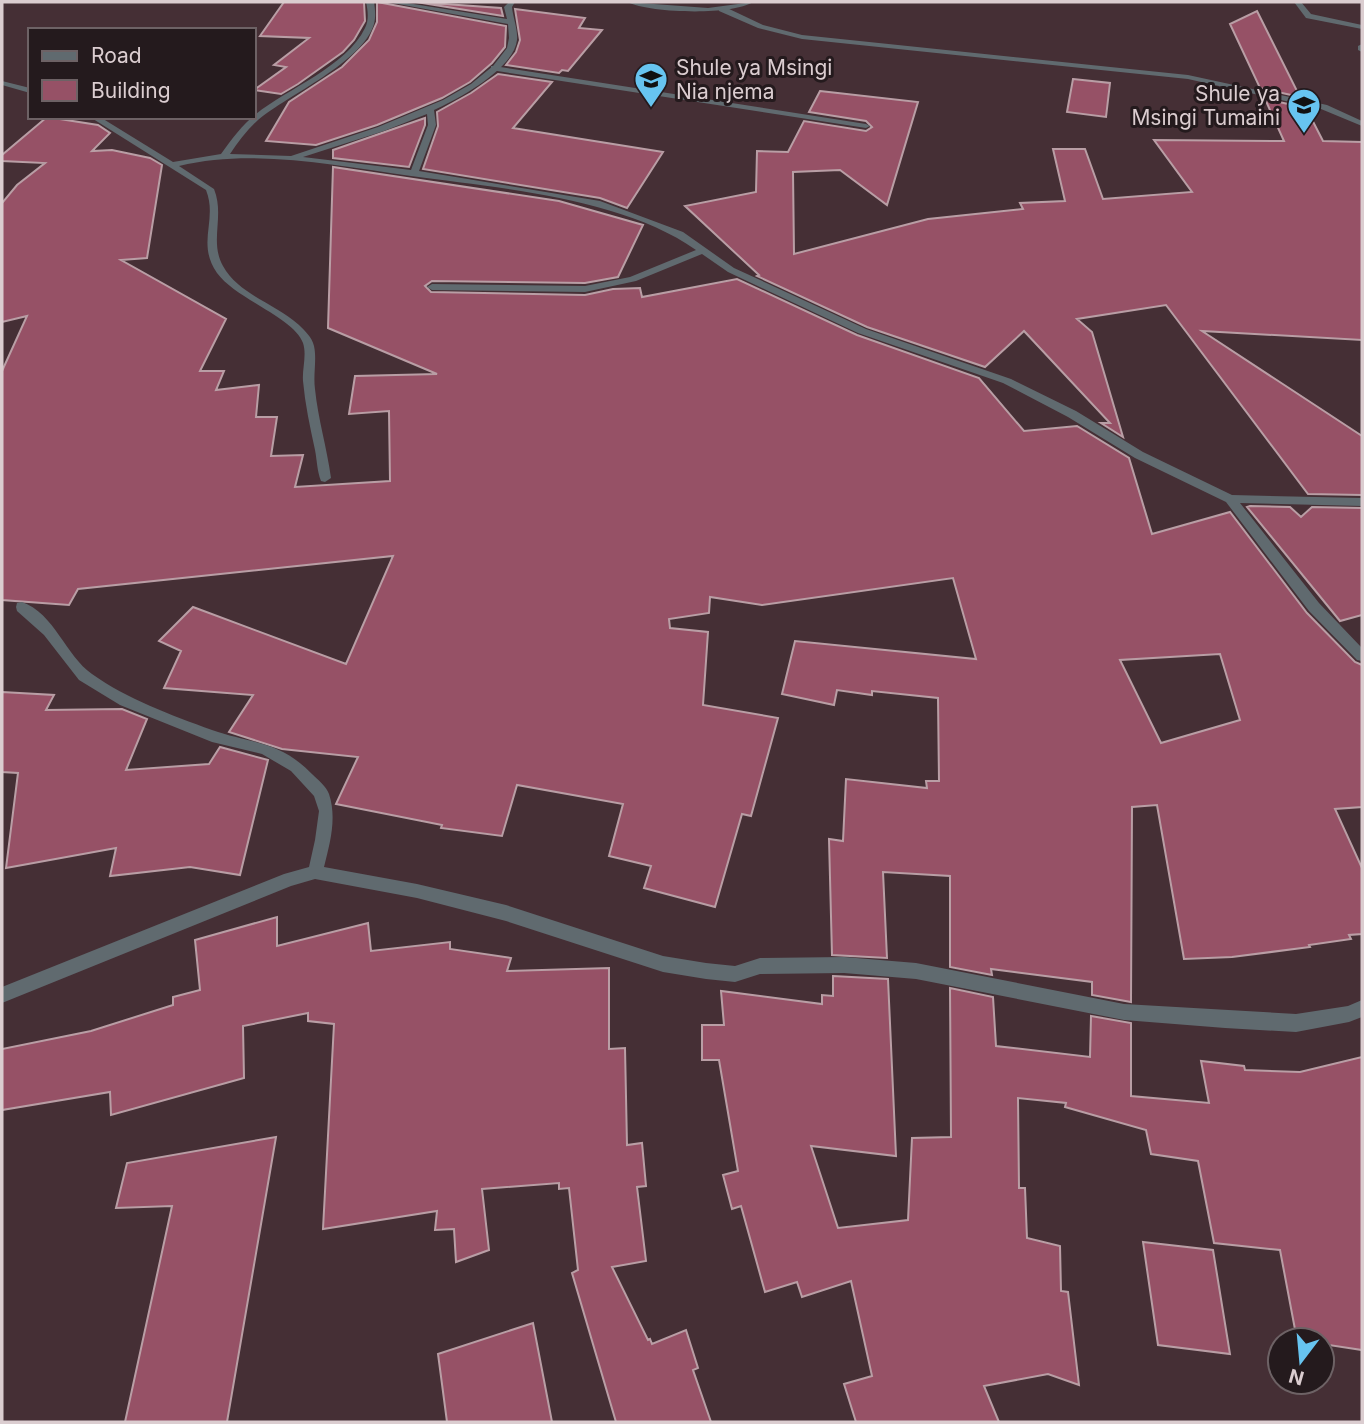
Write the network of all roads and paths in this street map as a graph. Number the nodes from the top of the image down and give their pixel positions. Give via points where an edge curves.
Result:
1 (370, 2) edge
2 (390, 2) edge
3 (512, 2) edge
4 (631, 2) edge
5 (749, 2) edge
6 (1298, 2) edge
7 (722, 9) junction
8 (509, 22) junction
9 (1362, 27) edge
10 (494, 68) junction
11 (2, 83) edge
12 (28, 90) edge
13 (430, 109) junction
14 (256, 118) edge
15 (97, 119) edge
16 (255, 119) edge
17 (1362, 124) edge
18 (866, 126) dead end
19 (225, 155) junction
20 (290, 159) junction
21 (172, 165) junction
22 (414, 174) junction
23 (702, 250) junction
24 (432, 287) dead end
25 (325, 478) dead end
26 (1230, 499) junction
27 (1362, 502) edge
28 (22, 607) dead end
29 (1362, 656) edge
30 (315, 872) junction
31 (2, 995) edge
32 (1362, 1008) edge

1 - 14 street via 373,17 369,31 358,44
2 - 8 street
3 - 8 street
4 - 7 street
5 - 7 street
6 - 9 street via 1309,16
7 - 17 street via 772,32 802,37 1188,77 1324,107
8 - 10 street via 514,31 512,46
10 - 13 street
10 - 18 street
11 - 12 street
13 - 20 street
13 - 22 street via 432,125
15 - 21 street
16 - 19 street
19 - 20 street
19 - 21 street
20 - 22 street
21 - 25 street via 209,189 216,202 212,254 227,279 251,300 286,319 310,347 308,374
22 - 23 street via 600,204 680,234
23 - 24 street via 633,279 586,289
23 - 26 street via 732,270 862,331 1007,382
26 - 27 street
26 - 29 street via 1314,607
28 - 30 street via 49,631 84,676 125,701 212,736 266,749 296,767 321,793 326,811
30 - 31 street via 289,878
30 - 32 street via 506,913 663,964 706,971 735,974 760,967 844,965 916,971 1124,1012 1237,1020 1296,1023

